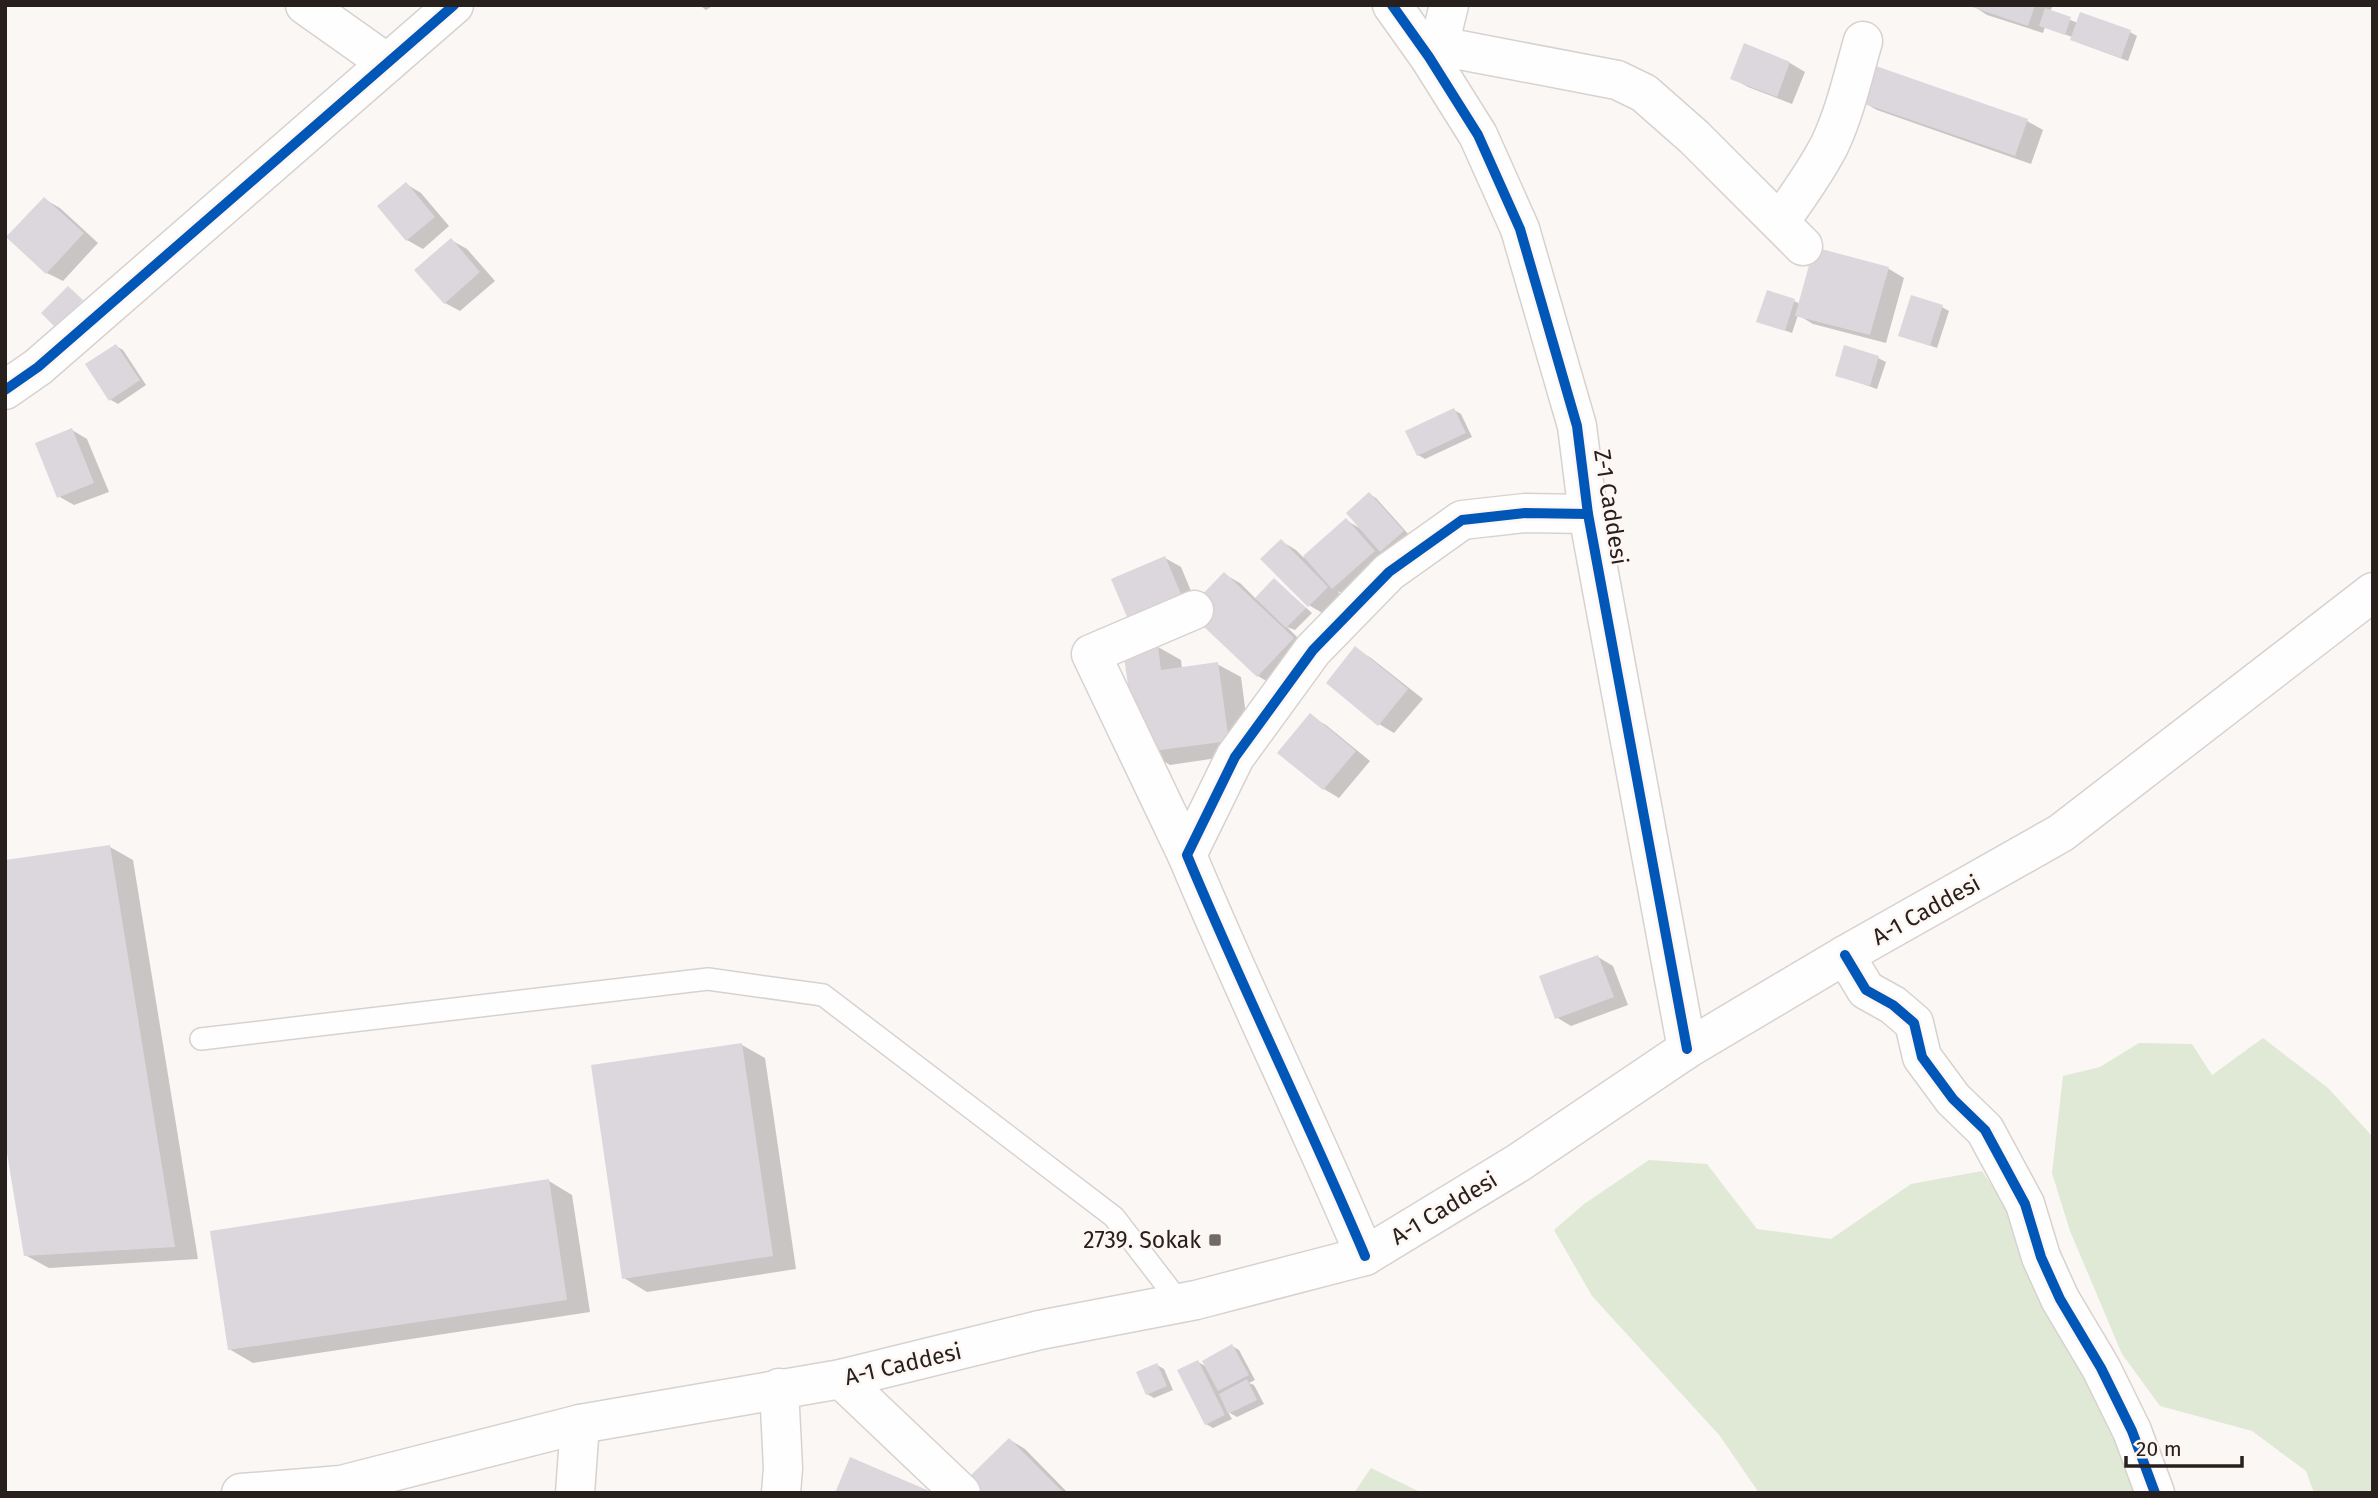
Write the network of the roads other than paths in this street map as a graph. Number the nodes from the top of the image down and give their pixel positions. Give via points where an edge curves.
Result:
1 (305, 5) edge
2 (454, 5) edge
3 (1392, 5) edge
4 (1449, 5) edge
5 (1863, 41) dead end
6 (1434, 52) junction
7 (387, 64) junction
8 (5, 390) edge
9 (1588, 514) junction
10 (2373, 593) edge
11 (1194, 610) dead end
12 (1187, 855) junction
13 (1845, 955) junction
14 (201, 1040) dead end
15 (1687, 1049) junction
16 (1365, 1256) junction
17 (1180, 1303) junction
18 (841, 1379) junction
19 (779, 1388) junction
20 (580, 1424) junction
21 (241, 1493) edge
22 (575, 1493) edge
23 (781, 1493) edge
24 (961, 1493) edge
25 (2155, 1493) edge

1 - 7 street
2 - 7 street
3 - 6 street, Z-1 Caddesi
4 - 6 street
5 - 6 street via 1830,144 1809,181 1791,234 1644,93 1617,80
6 - 9 street, Z-1 Caddesi via 1520,229 1577,426
7 - 8 street via 38,367
9 - 12 street via 1525,513 1462,520 1389,572 1313,650 1235,757
9 - 15 street, Z-1 Caddesi
10 - 13 street, A-1 Caddesi via 2061,833
11 - 12 street via 1091,654
12 - 16 street
13 - 15 street, A-1 Caddesi
13 - 25 street via 1866,990 1914,1023 1922,1057 1985,1130 2025,1204 2060,1299 2132,1431
14 - 17 lane via 708,978 823,995 1114,1217
15 - 16 street, A-1 Caddesi via 1518,1163
16 - 17 street, A-1 Caddesi
17 - 18 street, A-1 Caddesi via 1040,1330
18 - 19 street, A-1 Caddesi
18 - 24 street
19 - 20 street, A-1 Caddesi
19 - 23 street
20 - 21 street, A-1 Caddesi via 341,1485
20 - 22 street

